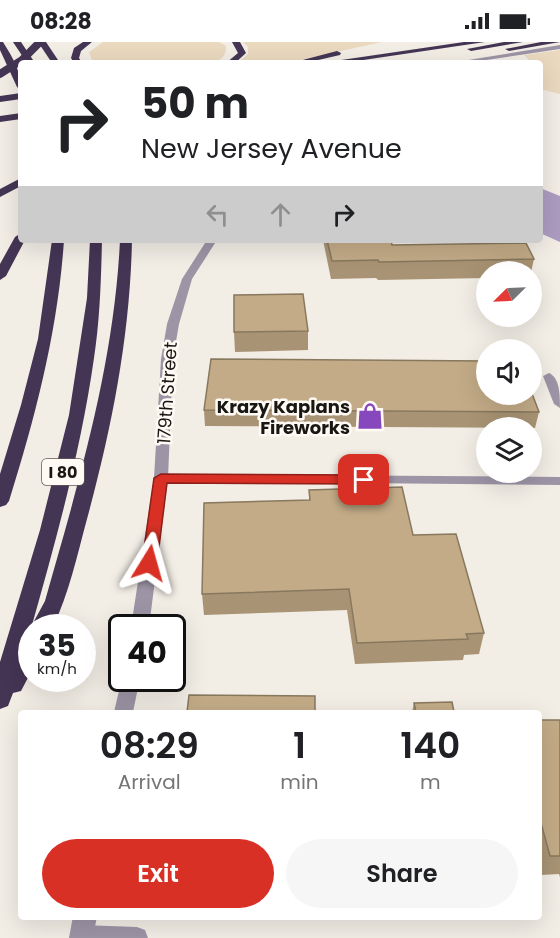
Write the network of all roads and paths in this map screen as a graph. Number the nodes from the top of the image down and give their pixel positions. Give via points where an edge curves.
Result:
1 (17, 42) edge
2 (41, 42) edge
3 (88, 42) edge
4 (236, 42) edge
5 (481, 42) edge
6 (519, 42) edge
7 (556, 42) edge
8 (0, 43) edge
9 (560, 47) edge
10 (472, 49) junction
11 (351, 50) dead end
12 (400, 56) junction
13 (22, 60) edge
14 (29, 60) edge
15 (54, 60) edge
16 (76, 60) edge
17 (233, 60) edge
18 (307, 60) edge
19 (357, 60) edge
20 (381, 60) edge
21 (439, 60) dead end
22 (472, 60) edge
23 (18, 63) edge
24 (0, 74) edge
25 (18, 80) edge
26 (18, 96) edge
27 (0, 99) edge
28 (18, 104) edge
29 (0, 107) edge
30 (18, 110) edge
31 (0, 113) edge
32 (18, 116) edge
33 (0, 119) edge
34 (18, 183) edge
35 (0, 194) edge
36 (18, 243) edge
37 (58, 243) edge
38 (96, 243) edge
39 (126, 243) edge
40 (210, 243) edge
41 (0, 276) edge
42 (549, 376) dead end
43 (560, 404) edge
44 (161, 478) junction
45 (560, 481) edge
46 (0, 501) edge
47 (48, 614) edge
48 (142, 614) edge
49 (18, 675) edge
50 (128, 692) edge
51 (0, 699) edge
52 (0, 710) edge
53 (124, 710) edge
54 (83, 930) edge
55 (137, 938) edge

1 - 14 highway
2 - 13 highway, bridge
2 - 15 highway
3 - 16 highway via 77,50
4 - 17 highway via 242,52
5 - 10 highway
6 - 10 highway
7 - 10 highway
8 - 25 highway
9 - 22 street
10 - 12 highway
10 - 21 highway
11 - 18 highway
12 - 19 highway
12 - 20 highway
23 - 24 highway, bridge
26 - 27 highway
28 - 29 highway
30 - 31 highway
32 - 33 highway
34 - 35 highway
36 - 41 highway
37 - 46 highway via 41,356
38 - 51 highway, I 80 via 83,377 66,460
39 - 47 highway via 121,332 108,397
40 - 44 street, 179th Street via 187,279 173,324 167,359
42 - 43 street
44 - 45 street
44 - 48 street, 179th Street
49 - 52 highway
50 - 53 street
54 - 55 street

